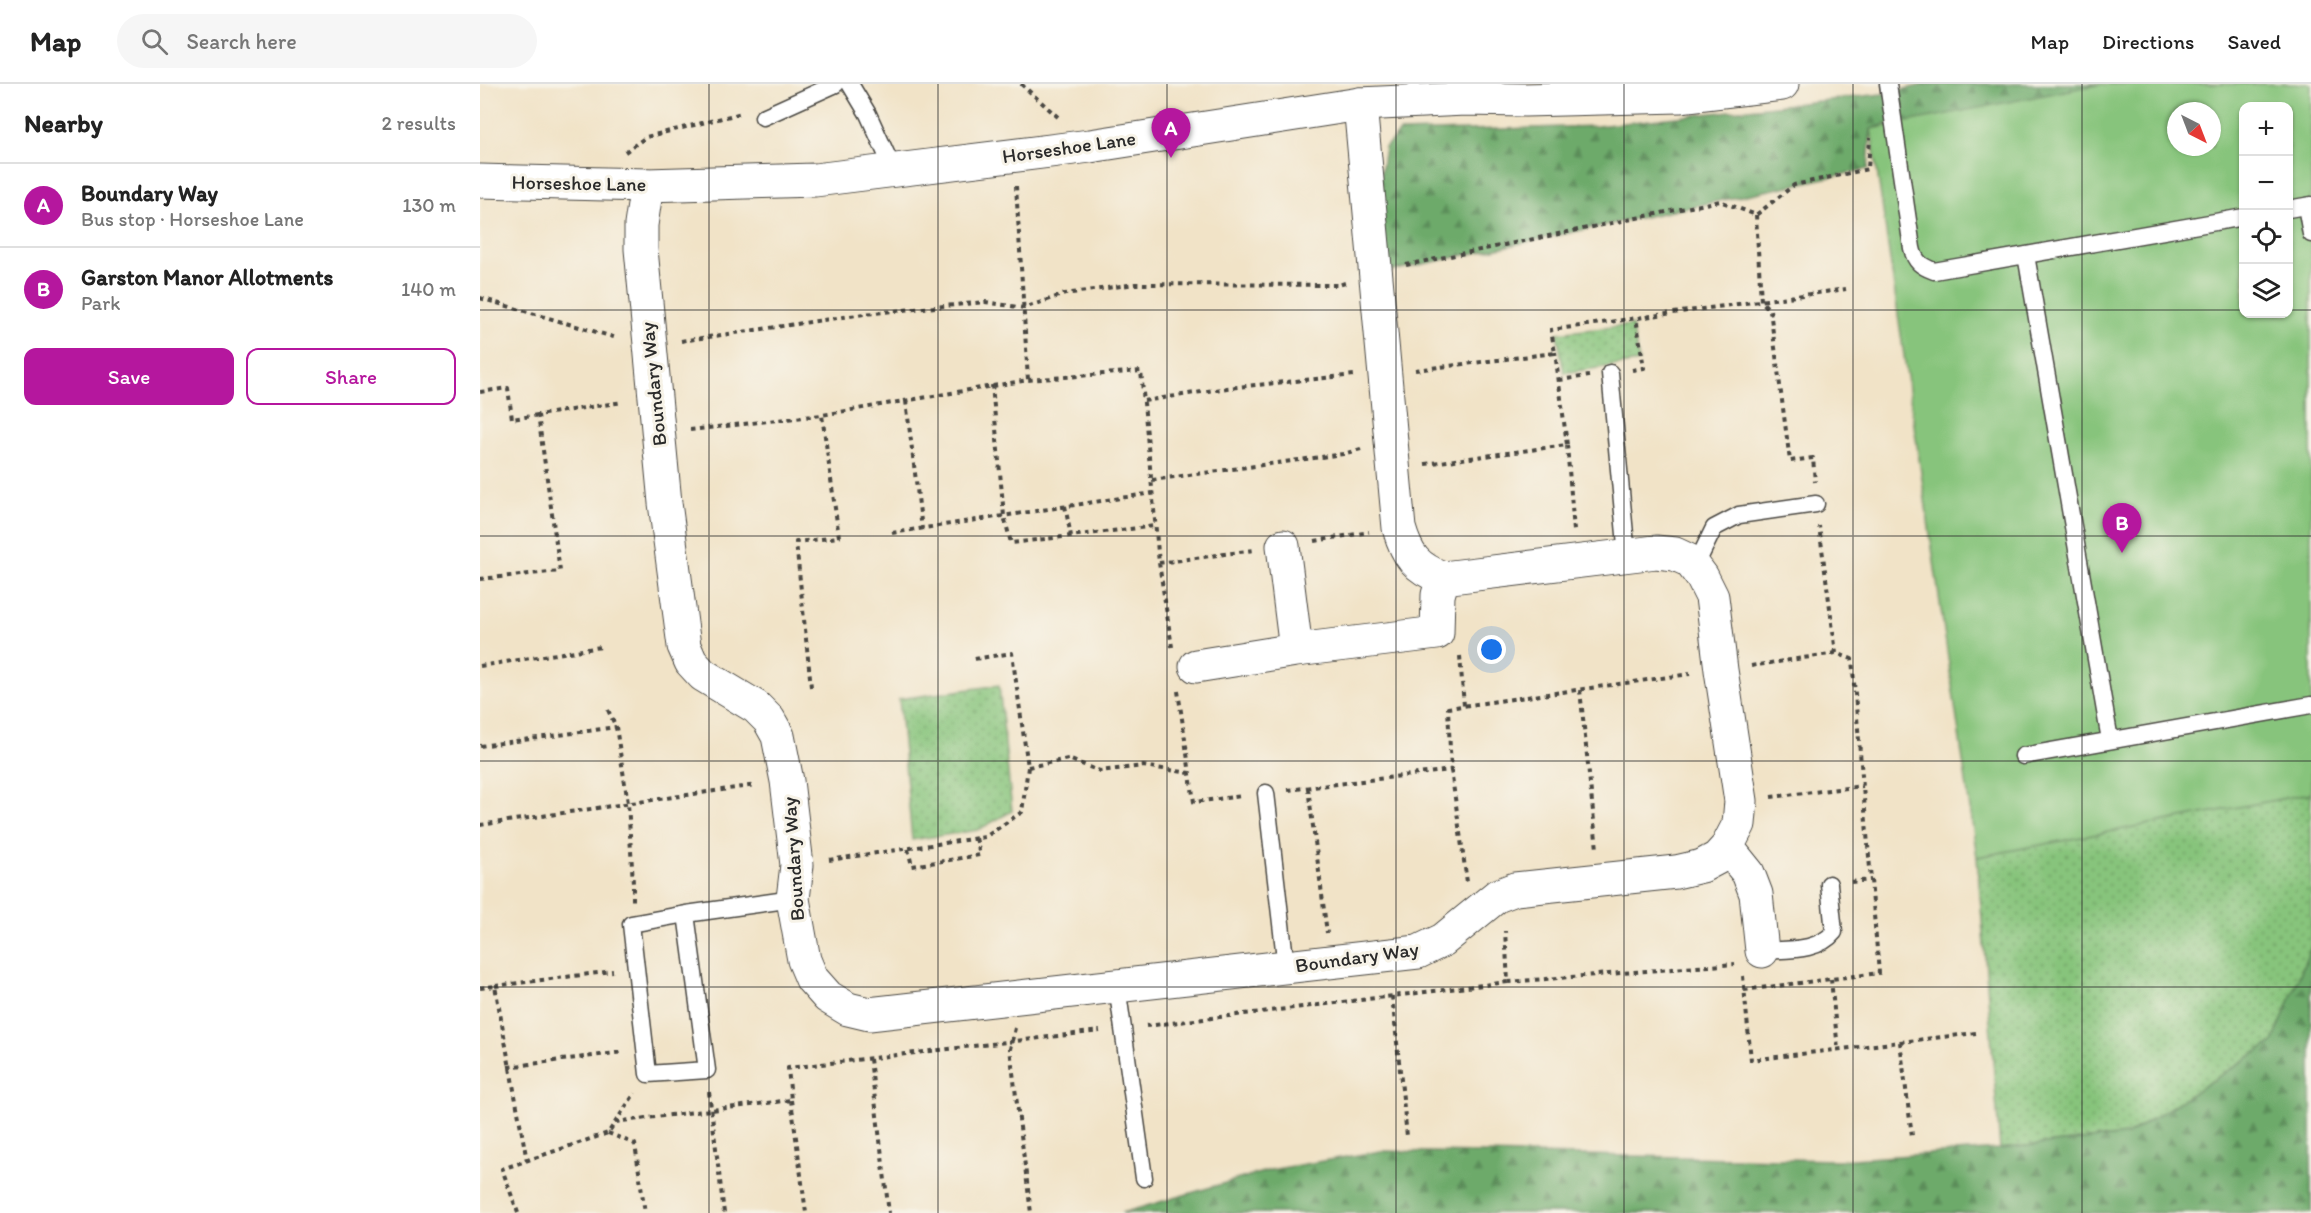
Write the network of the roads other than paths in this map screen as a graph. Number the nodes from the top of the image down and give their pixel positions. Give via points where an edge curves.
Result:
1 (836, 84) edge
2 (850, 84) edge
3 (1782, 84) edge
4 (1888, 84) edge
5 (1524, 92) edge
6 (1360, 104) junction
7 (763, 117) road end
8 (894, 171) junction
9 (480, 181) edge
10 (647, 185) junction
11 (2309, 205) edge
12 (2293, 208) edge
13 (2239, 218) edge
14 (2311, 234) edge
15 (2026, 255) junction
16 (1610, 373) dead end
17 (1816, 504) road end
18 (1283, 546) dead end
19 (1624, 557) junction
20 (1695, 567) junction
21 (1443, 578) junction
22 (1296, 650) junction
23 (1196, 666) dead end
24 (2311, 705) edge
25 (2110, 740) junction
26 (2023, 756) dead end
27 (1266, 793) road end
28 (1727, 847) junction
29 (1829, 884) dead end
30 (793, 899) junction
31 (686, 914) junction
32 (1285, 955) junction
33 (1752, 957) joint
34 (1117, 986) junction
35 (1144, 1178) dead end

1 - 7 lane
2 - 8 lane
3 - 5 street, Horseshoe Lane via 1679,96
4 - 15 lane via 1915,259 1922,267 1934,271
5 - 6 street, Horseshoe Lane
6 - 8 street, Horseshoe Lane via 1090,146
6 - 21 street via 1399,528 1410,556 1429,573
8 - 10 street, Horseshoe Lane via 815,180
9 - 10 street, Horseshoe Lane
10 - 30 street, Boundary Way via 641,249 665,503 684,646 703,675 756,707 778,736 797,865
11 - 12 lane
11 - 14 lane
13 - 15 lane
15 - 25 lane
16 - 19 lane
17 - 20 lane via 1739,515 1714,528
18 - 22 street
19 - 20 street via 1656,552 1675,554
19 - 21 street
20 - 28 street, Boundary Way via 1712,597 1741,801 1739,824
21 - 22 street via 1438,595 1437,633
22 - 23 street
24 - 25 lane
25 - 26 lane
27 - 32 lane
28 - 32 street, Boundary Way via 1702,866 1676,872 1515,889 1502,894 1443,940 1418,951
28 - 33 street via 1748,873 1756,894
29 - 33 lane via 1834,932 1826,941
30 - 31 lane
30 - 34 street, Boundary Way via 804,960 812,979 828,997 848,1009 868,1014
31 - 31 lane via 632,924 648,1074 707,1070
32 - 34 street, Boundary Way
34 - 35 lane

